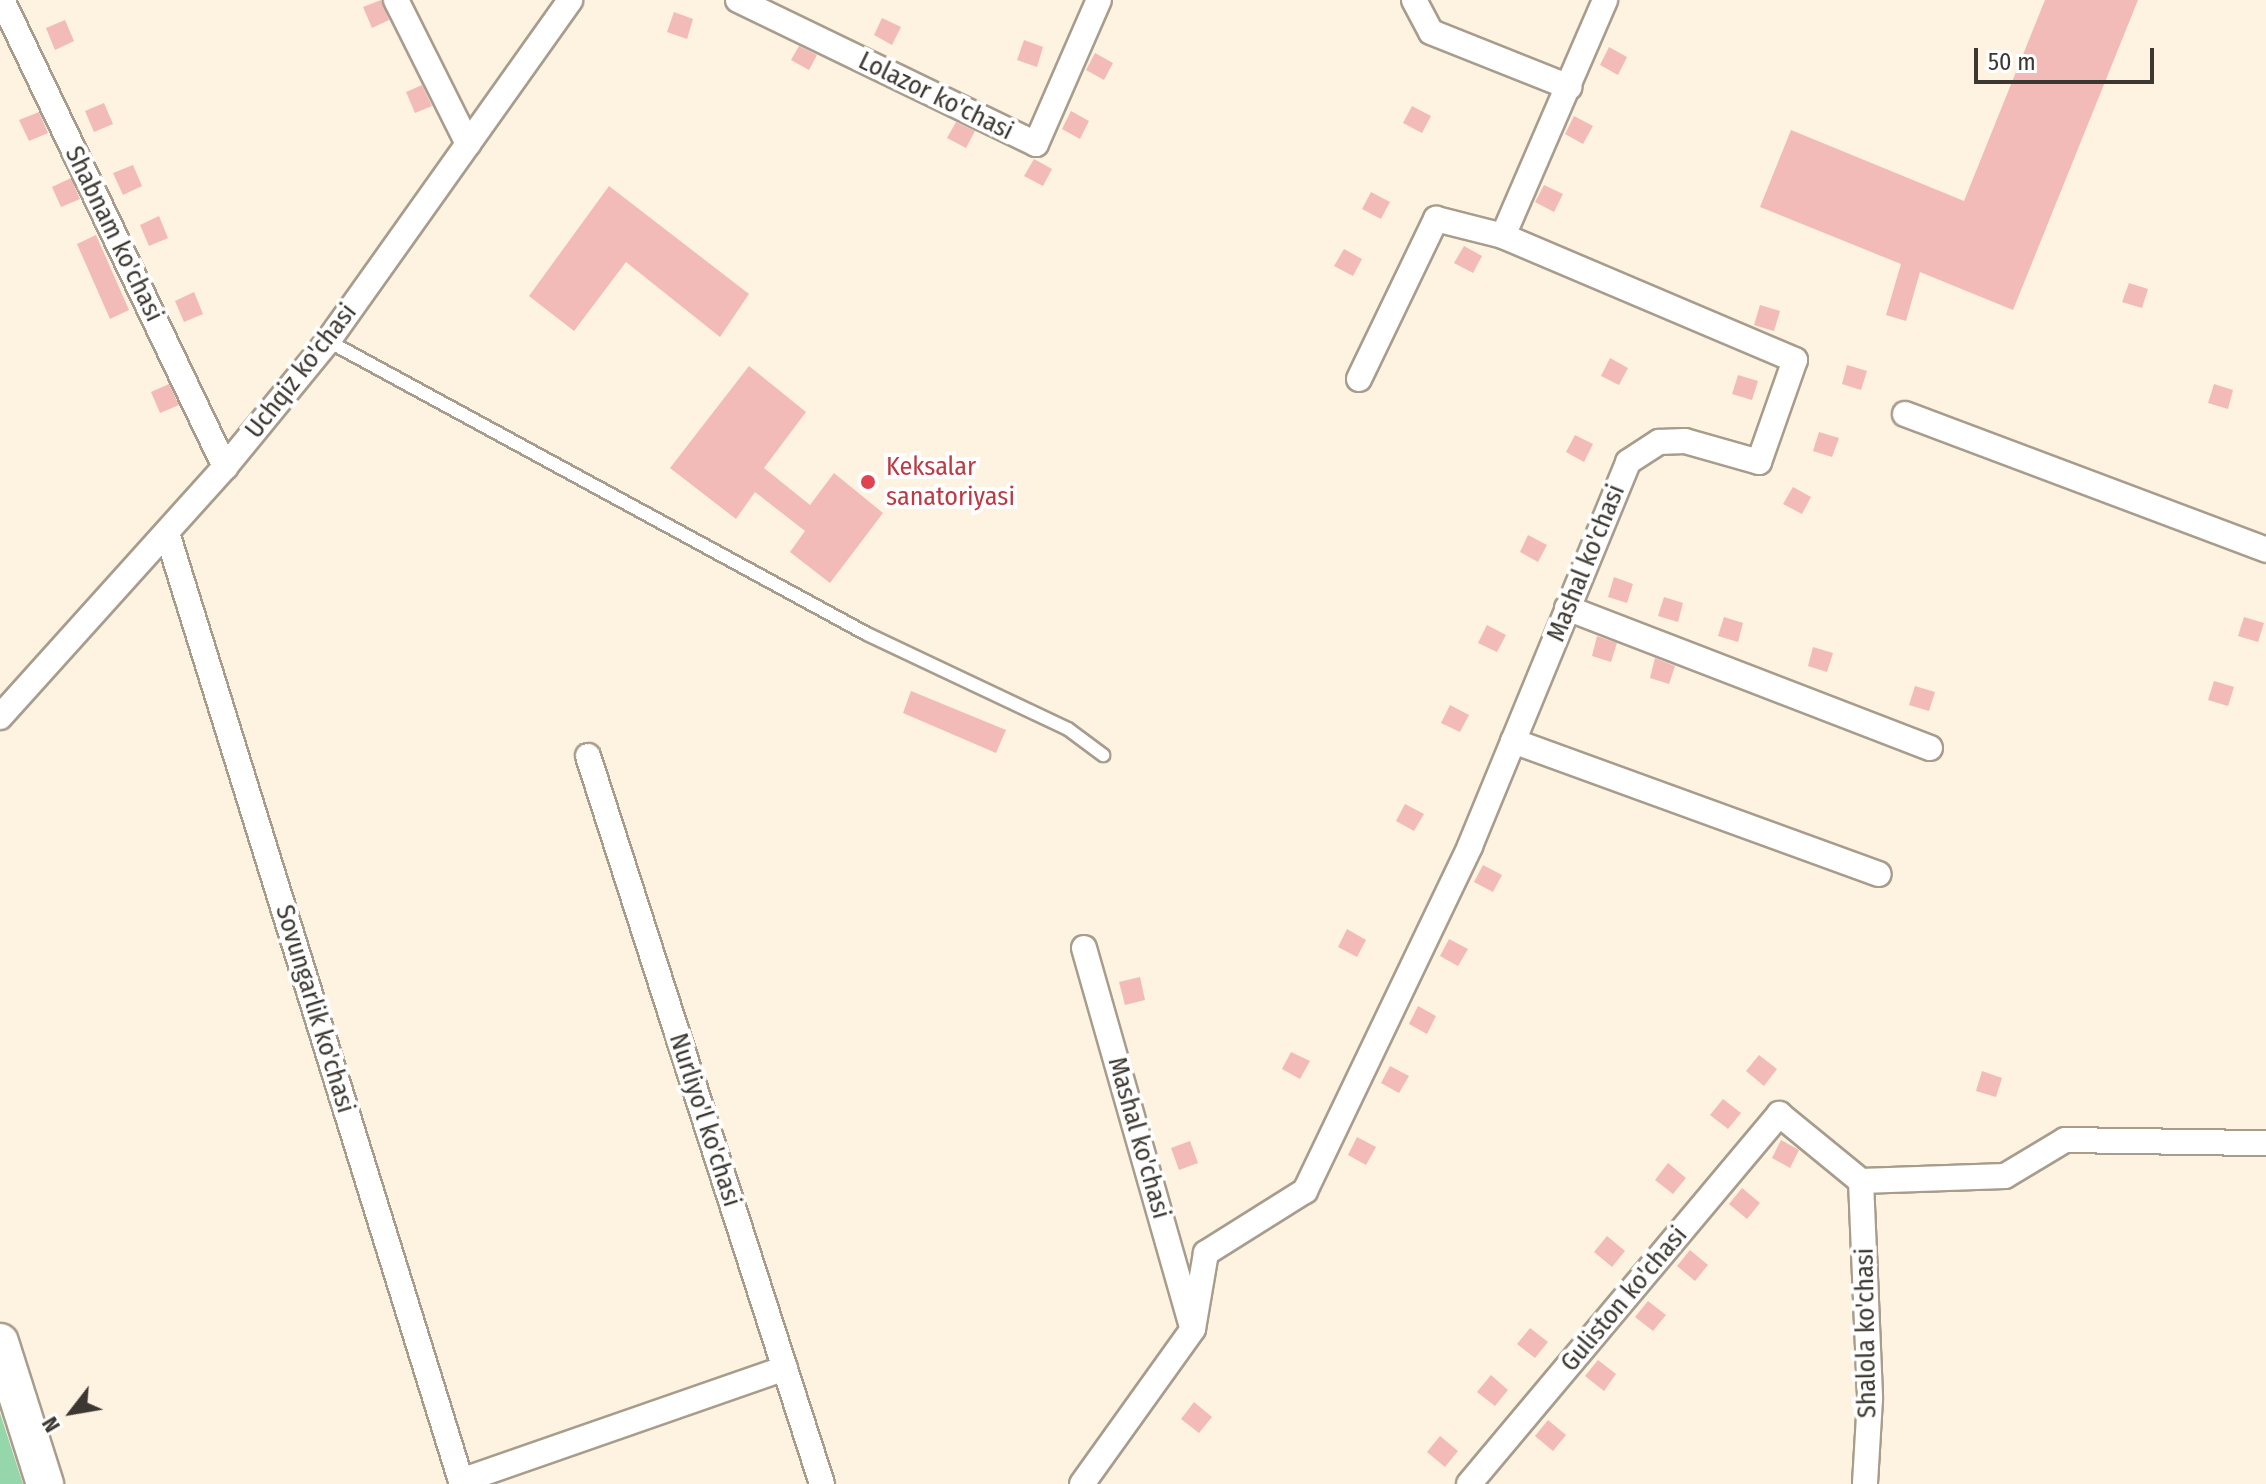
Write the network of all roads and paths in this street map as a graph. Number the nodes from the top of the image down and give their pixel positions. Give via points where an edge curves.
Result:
1 (2, 0) edge
2 (396, 0) edge
3 (570, 0) edge
4 (738, 0) edge
5 (1099, 0) edge
6 (1414, 0) edge
7 (1605, 0) edge
8 (1569, 87) junction
9 (468, 144) junction
10 (1503, 236) junction
11 (328, 341) junction
12 (1359, 379) dead end
13 (1905, 414) dead end
14 (225, 467) junction
15 (167, 533) junction
16 (2266, 550) edge
17 (1567, 608) junction
18 (0, 717) edge
19 (1513, 741) junction
20 (1930, 748) dead end
21 (1103, 755) dead end
22 (588, 756) dead end
23 (1879, 874) dead end
24 (1084, 948) dead end
25 (2266, 1143) edge
26 (1861, 1181) junction
27 (1193, 1329) junction
28 (0, 1342) edge
29 (785, 1368) junction
30 (461, 1483) edge
31 (45, 1484) edge
32 (822, 1484) edge
33 (1082, 1484) edge
34 (1469, 1484) edge
35 (1865, 1484) edge

1 - 14 street, Shabnam ko'chasi
2 - 9 street
3 - 9 street, Uchqiz ko'chasi
4 - 5 street, Lolazor ko'chasi via 1036,144
6 - 8 street via 1431,32
7 - 8 street
8 - 10 street
9 - 11 street, Uchqiz ko'chasi
10 - 12 street via 1436,219
10 - 17 street, Mashal ko'chasi via 1795,360 1759,462 1685,441 1659,442 1628,462
11 - 14 street, Uchqiz ko'chasi
11 - 21 lane via 867,634 1068,729
13 - 16 street
14 - 15 street, Uchqiz ko'chasi
15 - 18 street, Uchqiz ko'chasi
15 - 30 street, Sovungarlik ko'chasi
17 - 19 street, Mashal ko'chasi
17 - 20 street
19 - 23 street
19 - 27 street, Mashal ko'chasi via 1470,846 1305,1191 1206,1253
22 - 29 street, Nurliyo'l ko'chasi
24 - 27 street, Mashal ko'chasi
25 - 26 street via 2065,1140 2005,1176
26 - 34 street, Guliston ko'chasi via 1779,1114
26 - 35 street, Shalola ko'chasi via 1870,1399
27 - 33 street, Mashal ko'chasi
28 - 31 main road
29 - 30 street
29 - 32 street, Nurliyo'l ko'chasi

